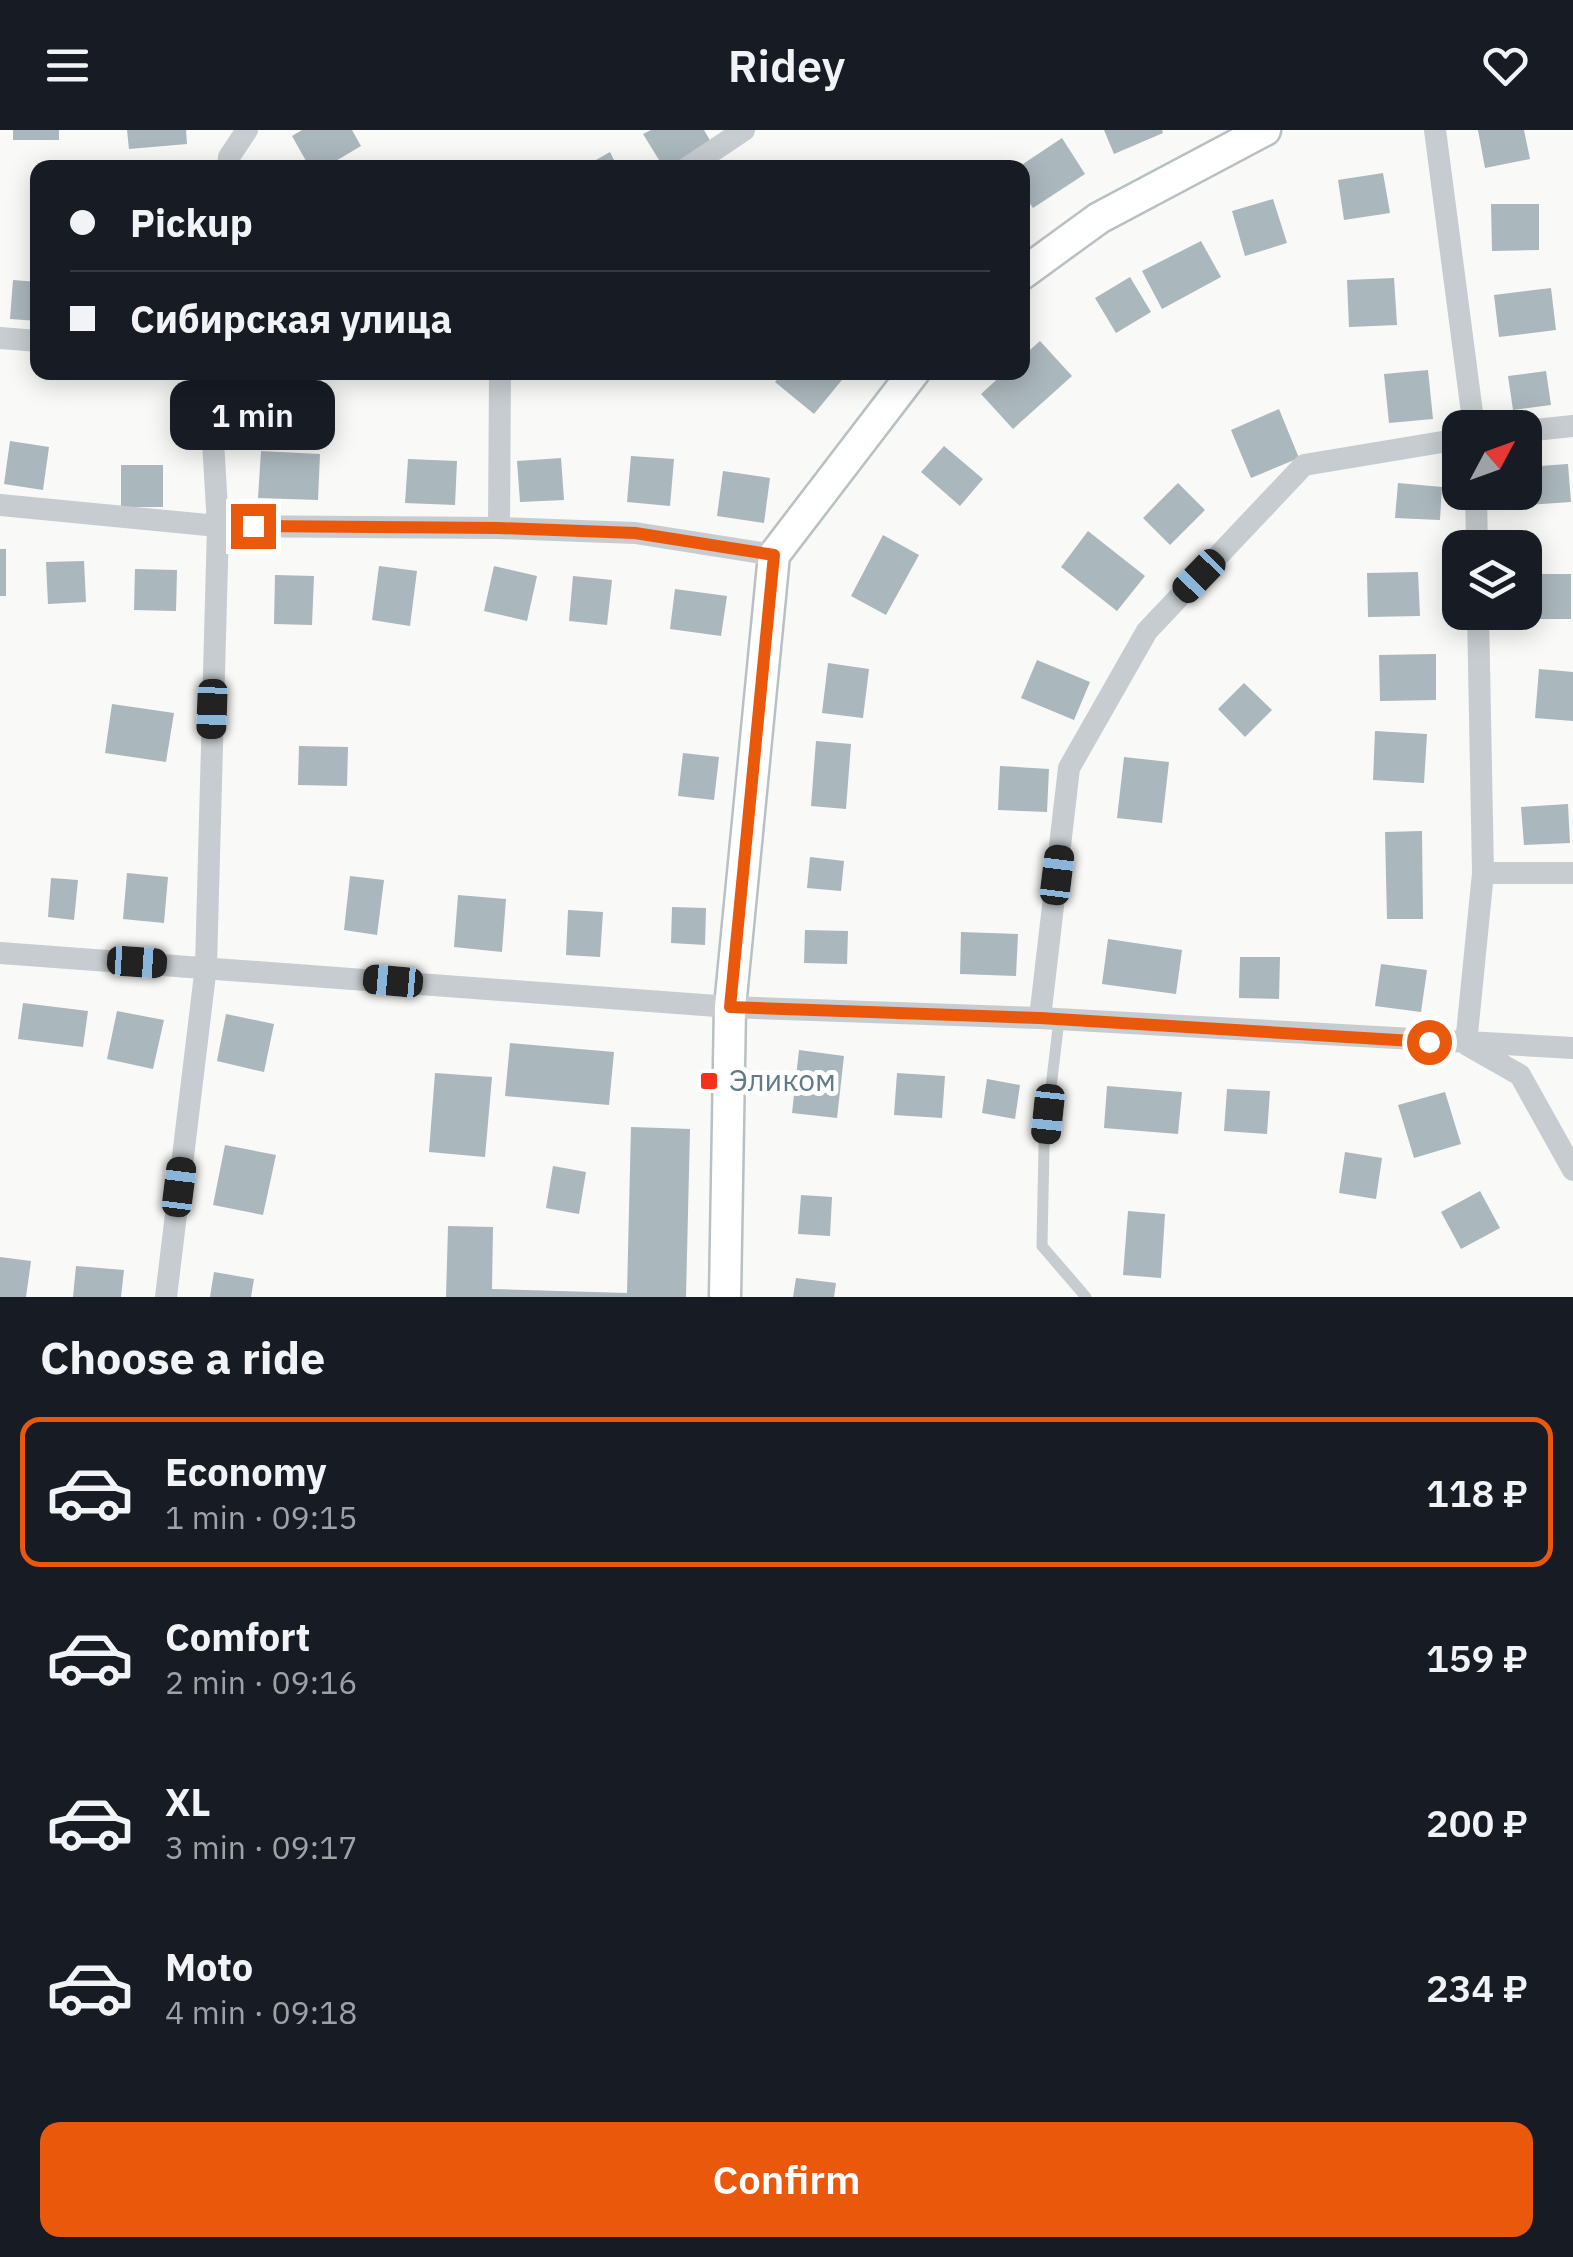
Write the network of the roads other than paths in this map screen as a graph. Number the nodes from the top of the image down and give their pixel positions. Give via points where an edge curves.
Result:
1 (247, 130) edge
2 (744, 130) edge
3 (1265, 130) edge
4 (1434, 130) edge
5 (229, 160) edge
6 (698, 160) edge
7 (1030, 268) edge
8 (0, 338) edge
9 (30, 340) edge
10 (209, 380) edge
11 (500, 380) edge
12 (908, 380) edge
13 (1472, 410) edge
14 (1573, 426) edge
15 (1542, 429) edge
16 (1442, 442) edge
17 (0, 506) edge
18 (218, 526) junction
19 (499, 528) junction
20 (774, 555) junction
21 (1478, 630) edge
22 (1483, 872) junction
23 (1573, 873) edge
24 (0, 953) edge
25 (206, 966) junction
26 (730, 1007) junction
27 (1050, 1019) junction
28 (1466, 1044) junction
29 (1573, 1048) edge
30 (1573, 1170) edge
31 (166, 1297) edge
32 (725, 1297) edge
33 (1086, 1297) edge

1 - 5 street
2 - 6 street
3 - 7 street via 1099,218
4 - 13 street
8 - 9 street
10 - 18 street
11 - 19 street
12 - 20 street
14 - 15 street
16 - 27 street via 1304,465 1147,631 1069,768
17 - 18 street
18 - 19 street
18 - 25 street
19 - 20 street via 635,533
20 - 26 street
21 - 22 street
22 - 23 street
22 - 28 street
24 - 25 street
25 - 26 street
25 - 31 street
26 - 27 street
26 - 32 street
27 - 28 street
27 - 33 lane via 1042,1246
28 - 29 street
28 - 30 street via 1520,1075

